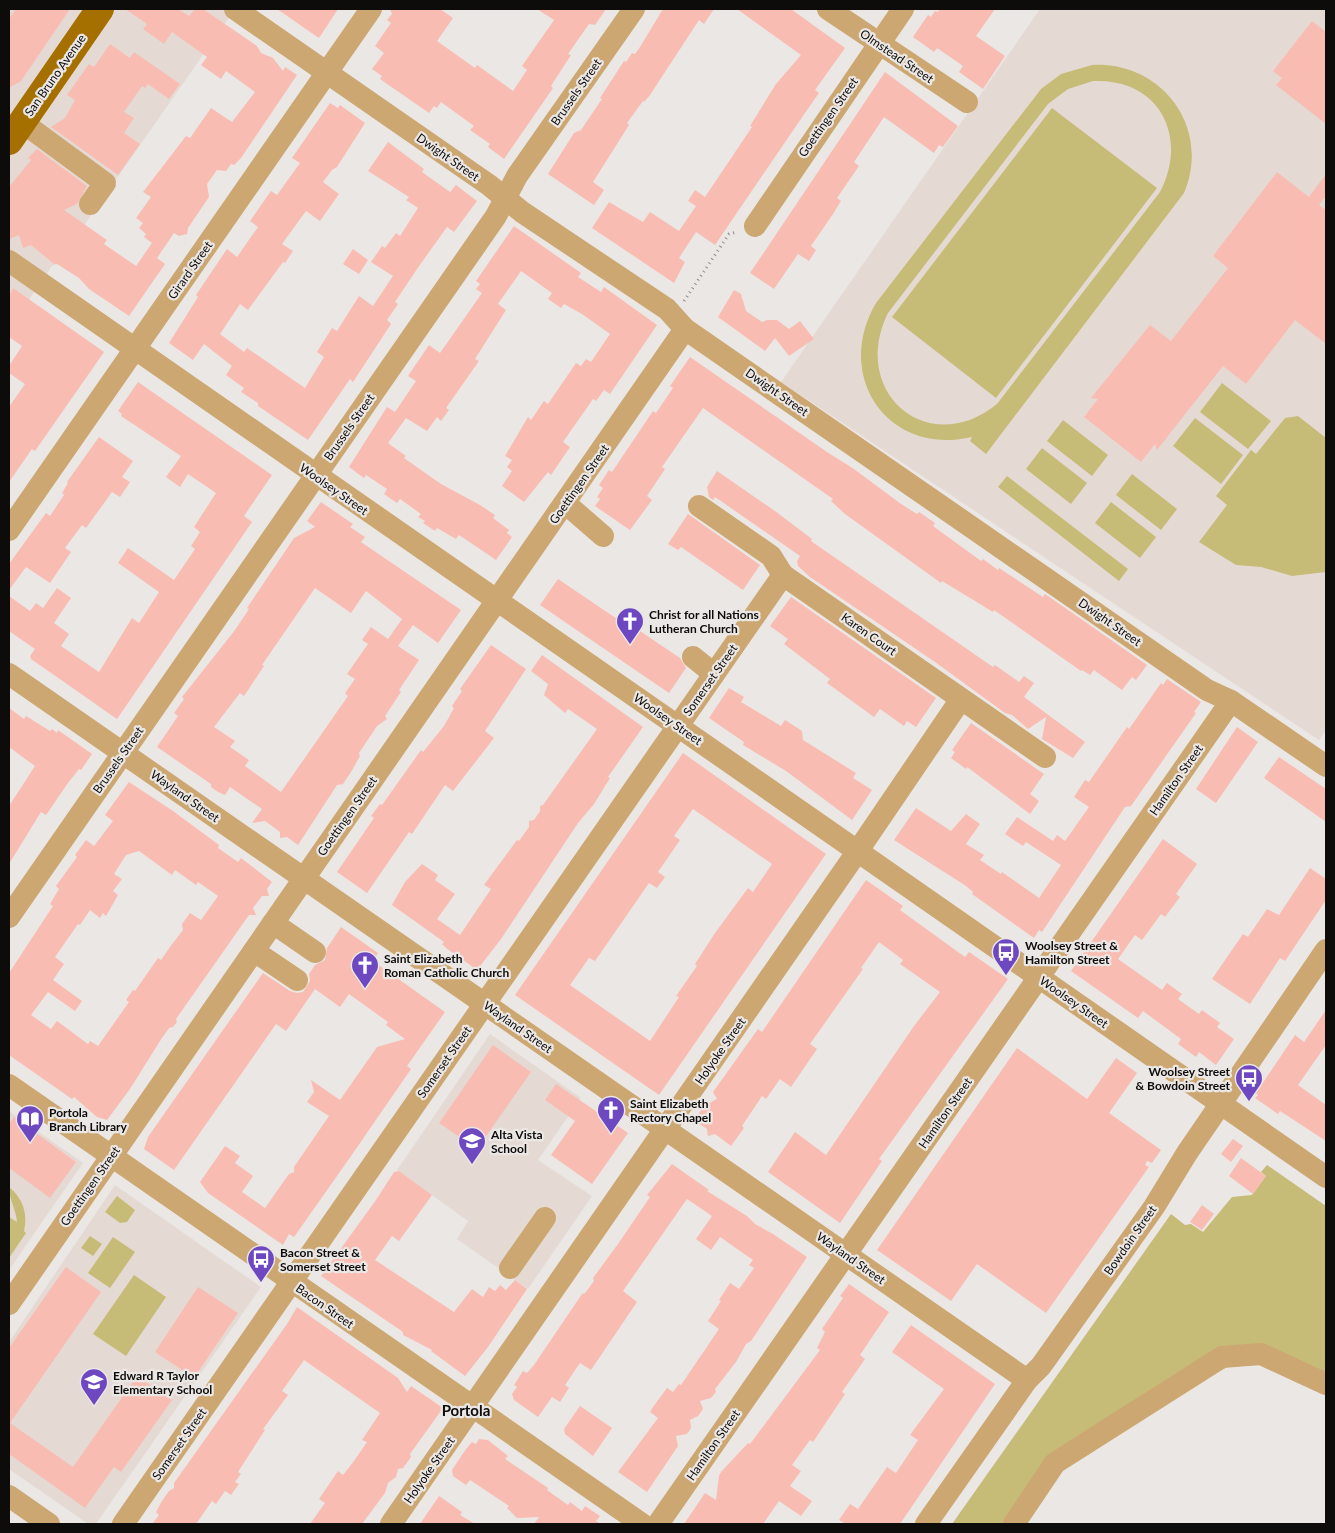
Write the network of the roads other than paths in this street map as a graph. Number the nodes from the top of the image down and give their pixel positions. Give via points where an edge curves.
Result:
1 (100, 9) edge
2 (235, 9) edge
3 (371, 9) edge
4 (634, 9) edge
5 (828, 9) edge
6 (903, 9) edge
7 (879, 44) junction
8 (327, 72) junction
9 (967, 102) dead end
10 (15, 131) edge
11 (505, 198) junction
12 (90, 204) dead end
13 (755, 226) dead end
14 (9, 261) edge
15 (680, 323) junction
16 (135, 349) junction
17 (316, 476) junction
18 (565, 503) junction
19 (698, 506) dead end
20 (9, 530) edge
21 (603, 536) dead end
22 (783, 575) junction
23 (496, 602) junction
24 (693, 657) dead end
25 (9, 674) edge
26 (714, 674) junction
27 (961, 699) junction
28 (1231, 701) junction
29 (678, 726) junction
30 (123, 752) junction
31 (1045, 757) dead end
32 (1326, 766) edge
33 (857, 852) junction
34 (304, 879) junction
35 (9, 917) edge
36 (273, 923) junction
37 (1326, 950) edge
38 (254, 951) junction
39 (314, 952) dead end
40 (1039, 978) junction
41 (296, 980) dead end
42 (485, 1004) junction
43 (9, 1085) edge
44 (1220, 1104) junction
45 (666, 1130) junction
46 (111, 1156) junction
47 (1326, 1177) edge
48 (545, 1218) dead end
49 (846, 1255) junction
50 (510, 1268) dead end
51 (291, 1283) junction
52 (9, 1304) edge
53 (1027, 1380) junction
54 (1326, 1384) edge
55 (472, 1407) junction
56 (9, 1496) edge
57 (49, 1524) edge
58 (123, 1524) edge
59 (391, 1524) edge
60 (642, 1524) edge
61 (658, 1524) edge
62 (926, 1524) edge
63 (1014, 1524) edge

1 - 10 main road, San Bruno Avenue
2 - 8 street, Dwight Street
3 - 8 street, Girard Street
4 - 11 street, Brussels Street
5 - 7 street, Olmstead Street
6 - 7 street, Goettingen Street
7 - 9 street, Olmstead Street
7 - 13 street, Goettingen Street
8 - 11 street, Dwight Street
8 - 16 street, Girard Street
10 - 12 street via 104,183
11 - 15 street, Dwight Street via 668,309
11 - 17 street, Brussels Street via 496,216
14 - 16 street, Woolsey Street
15 - 18 street, Goettingen Street
15 - 28 street, Dwight Street via 1207,690
16 - 17 street, Woolsey Street
16 - 20 street, Girard Street
17 - 23 street, Woolsey Street
17 - 30 street, Brussels Street
18 - 21 street
18 - 23 street, Goettingen Street
19 - 22 street, Karen Court via 771,556
22 - 26 street, Somerset Street
22 - 27 street, Karen Court
23 - 29 street, Woolsey Street
23 - 34 street, Goettingen Street
24 - 26 street
25 - 30 street, Wayland Street
26 - 29 street, Somerset Street
27 - 31 street, Karen Court
27 - 33 street, Holyoke Street
28 - 32 street, Dwight Street
28 - 40 street, Hamilton Street
29 - 33 street, Woolsey Street
29 - 42 street, Somerset Street
30 - 34 street, Wayland Street
30 - 35 street, Brussels Street
33 - 40 street, Woolsey Street
33 - 45 street, Holyoke Street
34 - 36 street, Goettingen Street
34 - 42 street, Wayland Street
36 - 38 street, Goettingen Street
36 - 39 street
37 - 44 street, Bowdoin Street
38 - 41 street
38 - 46 street, Goettingen Street
40 - 44 street, Woolsey Street
40 - 49 street, Hamilton Street
42 - 45 street, Wayland Street
42 - 51 street, Somerset Street
43 - 46 street, Bacon Street
44 - 47 street, Woolsey Street
44 - 53 street, Bowdoin Street via 1154,1207 1042,1366
45 - 49 street, Wayland Street
45 - 55 street, Holyoke Street
46 - 51 street, Bacon Street
46 - 52 street, Goettingen Street
48 - 50 street
49 - 53 street, Wayland Street
49 - 61 street, Hamilton Street
51 - 55 street, Bacon Street
51 - 58 street, Somerset Street
53 - 62 street, Bowdoin Street
54 - 63 street via 1261,1354 1222,1357 1055,1463
55 - 59 street, Holyoke Street
55 - 60 street, Bacon Street
56 - 57 street

